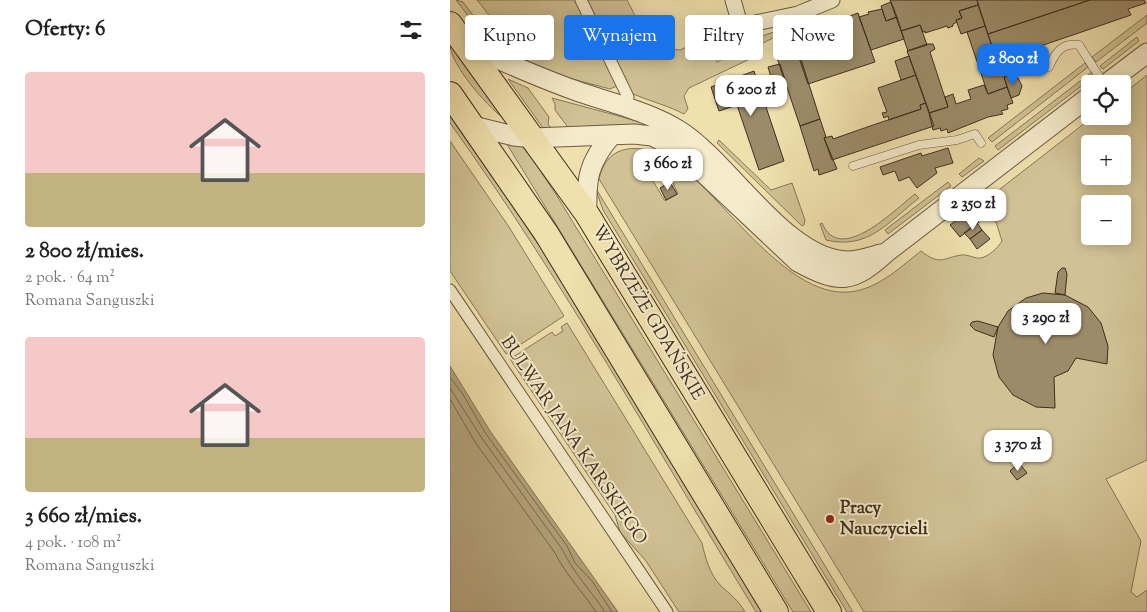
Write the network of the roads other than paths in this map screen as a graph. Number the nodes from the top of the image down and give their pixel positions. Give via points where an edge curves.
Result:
1 (581, 0) edge
2 (733, 0) edge
3 (832, 0) edge
4 (450, 24) edge
5 (465, 44) edge
6 (1147, 53) edge
7 (477, 60) edge
8 (498, 60) edge
9 (1049, 68) dead end
10 (1099, 75) edge
11 (1117, 75) edge
12 (450, 94) edge
13 (1081, 103) edge
14 (626, 109) junction
15 (473, 126) junction
16 (611, 136) junction
17 (533, 138) junction
18 (981, 143) dead end
19 (853, 166) dead end
20 (587, 214) junction
21 (887, 252) junction
22 (450, 290) edge
23 (668, 612) edge
24 (776, 612) edge
25 (830, 612) edge

1 - 14 street via 628,96
2 - 3 street via 743,23 790,16
4 - 5 main road, WYBRZEŻE GDAŃSKIE
6 - 11 street
7 - 17 main road, WYBRZEŻE GDAŃSKIE
8 - 14 street via 533,76
9 - 10 lane via 1060,48 1069,43 1079,45
12 - 15 main road
13 - 21 street
14 - 21 street via 681,131 791,236 821,255 847,261
15 - 17 street
15 - 24 main road via 546,233
16 - 17 street
16 - 20 street via 590,168
16 - 21 street via 652,136 678,149 798,262 811,269 831,277 853,277 867,270
17 - 20 main road, WYBRZEŻE GDAŃSKIE
18 - 19 lane via 975,134 919,145
20 - 25 main road, WYBRZEŻE GDAŃSKIE
22 - 23 street, BULWAR JANA KARSKIEGO

